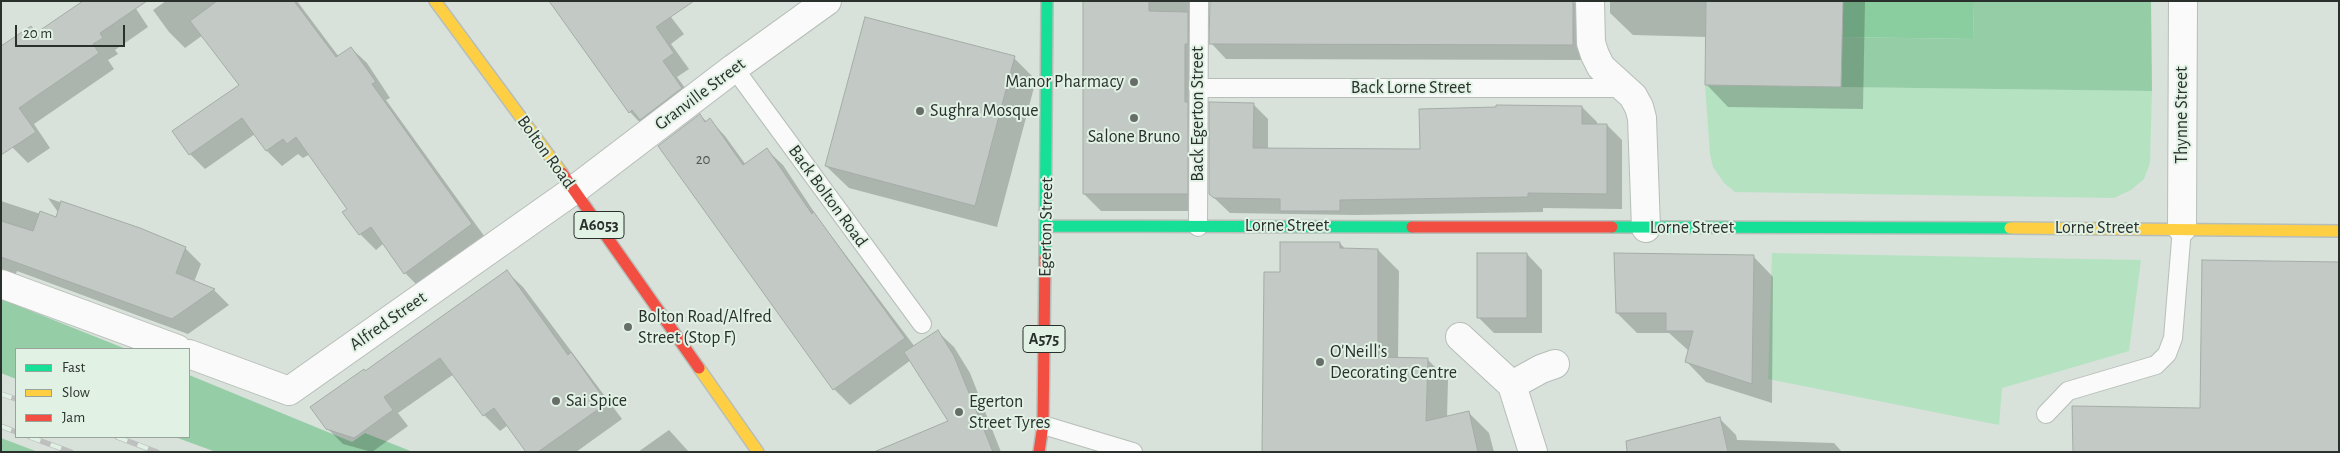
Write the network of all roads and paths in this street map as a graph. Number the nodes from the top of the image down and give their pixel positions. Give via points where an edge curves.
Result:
1 (435, 1) edge
2 (1047, 1) edge
3 (1200, 1) edge
4 (1590, 1) edge
5 (2183, 1) edge
6 (816, 5) edge
7 (734, 68) junction
8 (1198, 88) junction
9 (1624, 88) junction
10 (574, 190) junction
11 (1046, 226) junction
12 (1198, 226) junction
13 (1646, 228) junction
14 (2182, 228) junction
15 (2339, 231) edge
16 (1, 284) edge
17 (922, 324) dead end
18 (1460, 337) dead end
19 (174, 348) edge
20 (190, 354) edge
21 (1555, 364) dead end
22 (1512, 384) junction
23 (2046, 414) dead end
24 (1043, 425) junction
25 (758, 452) edge
26 (1039, 452) edge
27 (1133, 452) edge
28 (1533, 452) edge

1 - 10 street, Bolton Road / A6053
2 - 11 street, Egerton Street / A575
3 - 8 lane, Back Egerton Street
4 - 9 street via 1591,43 1595,56 1601,67
5 - 14 street, Thynne Street
6 - 7 street, Granville Street
7 - 10 street, Granville Street
7 - 17 lane, Back Bolton Road
8 - 9 lane, Back Lorne Street
8 - 12 lane, Back Egerton Street
9 - 13 street via 1640,107 1642,118
10 - 20 street, Alfred Street via 289,391
10 - 25 street, Bolton Road / A6053
11 - 12 street, Lorne Street
11 - 24 street, Egerton Street / A575
12 - 13 street, Lorne Street
13 - 14 street, Lorne Street
14 - 15 street, Lorne Street
14 - 23 lane via 2172,338 2167,354 2156,365 2068,391
16 - 19 street
18 - 22 street
21 - 22 street
22 - 28 street
24 - 26 street, Egerton Street / A575
24 - 27 lane

